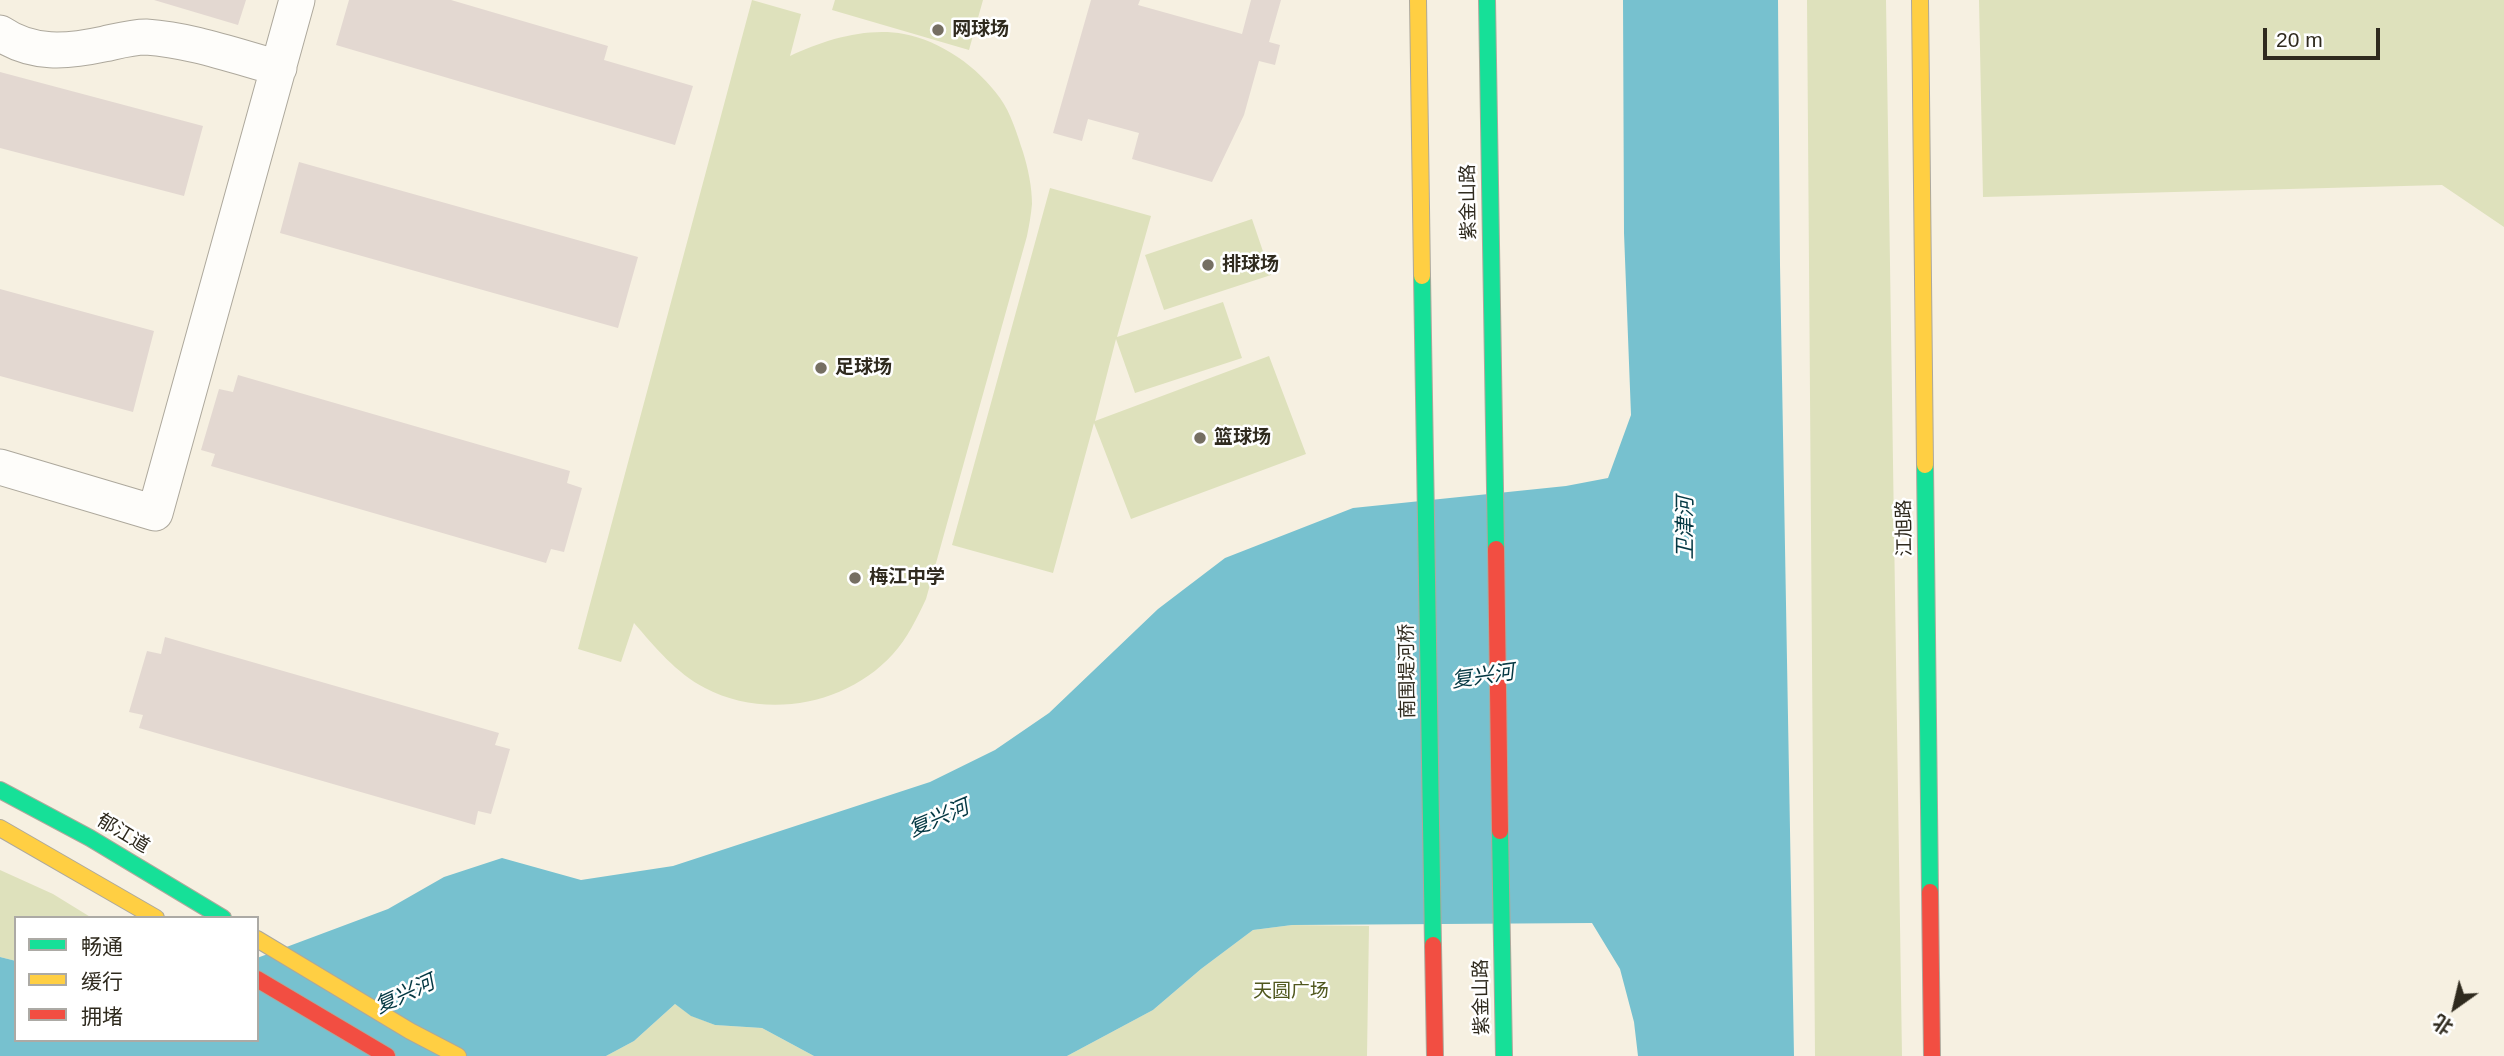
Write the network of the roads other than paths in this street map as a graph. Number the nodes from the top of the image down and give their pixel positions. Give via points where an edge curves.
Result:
1 (297, 0) edge
2 (1418, 0) edge
3 (1487, 0) edge
4 (1920, 0) edge
5 (0, 33) edge
6 (279, 68) junction
7 (0, 467) edge
8 (0, 789) edge
9 (0, 828) edge
10 (153, 916) edge
11 (220, 916) edge
12 (259, 940) edge
13 (259, 980) edge
14 (387, 1056) edge
15 (458, 1056) edge
16 (1435, 1056) edge
17 (1504, 1056) edge
18 (1932, 1056) edge

1 - 6 street
2 - 16 main road, 南围堤河桥
3 - 17 main road, 紫金山路
4 - 18 main road, 江旭路
5 - 6 street via 31,48 53,52 134,38 176,41
6 - 7 street via 155,513
8 - 11 main road, 郁江道
9 - 10 main road
12 - 15 main road
13 - 14 main road

